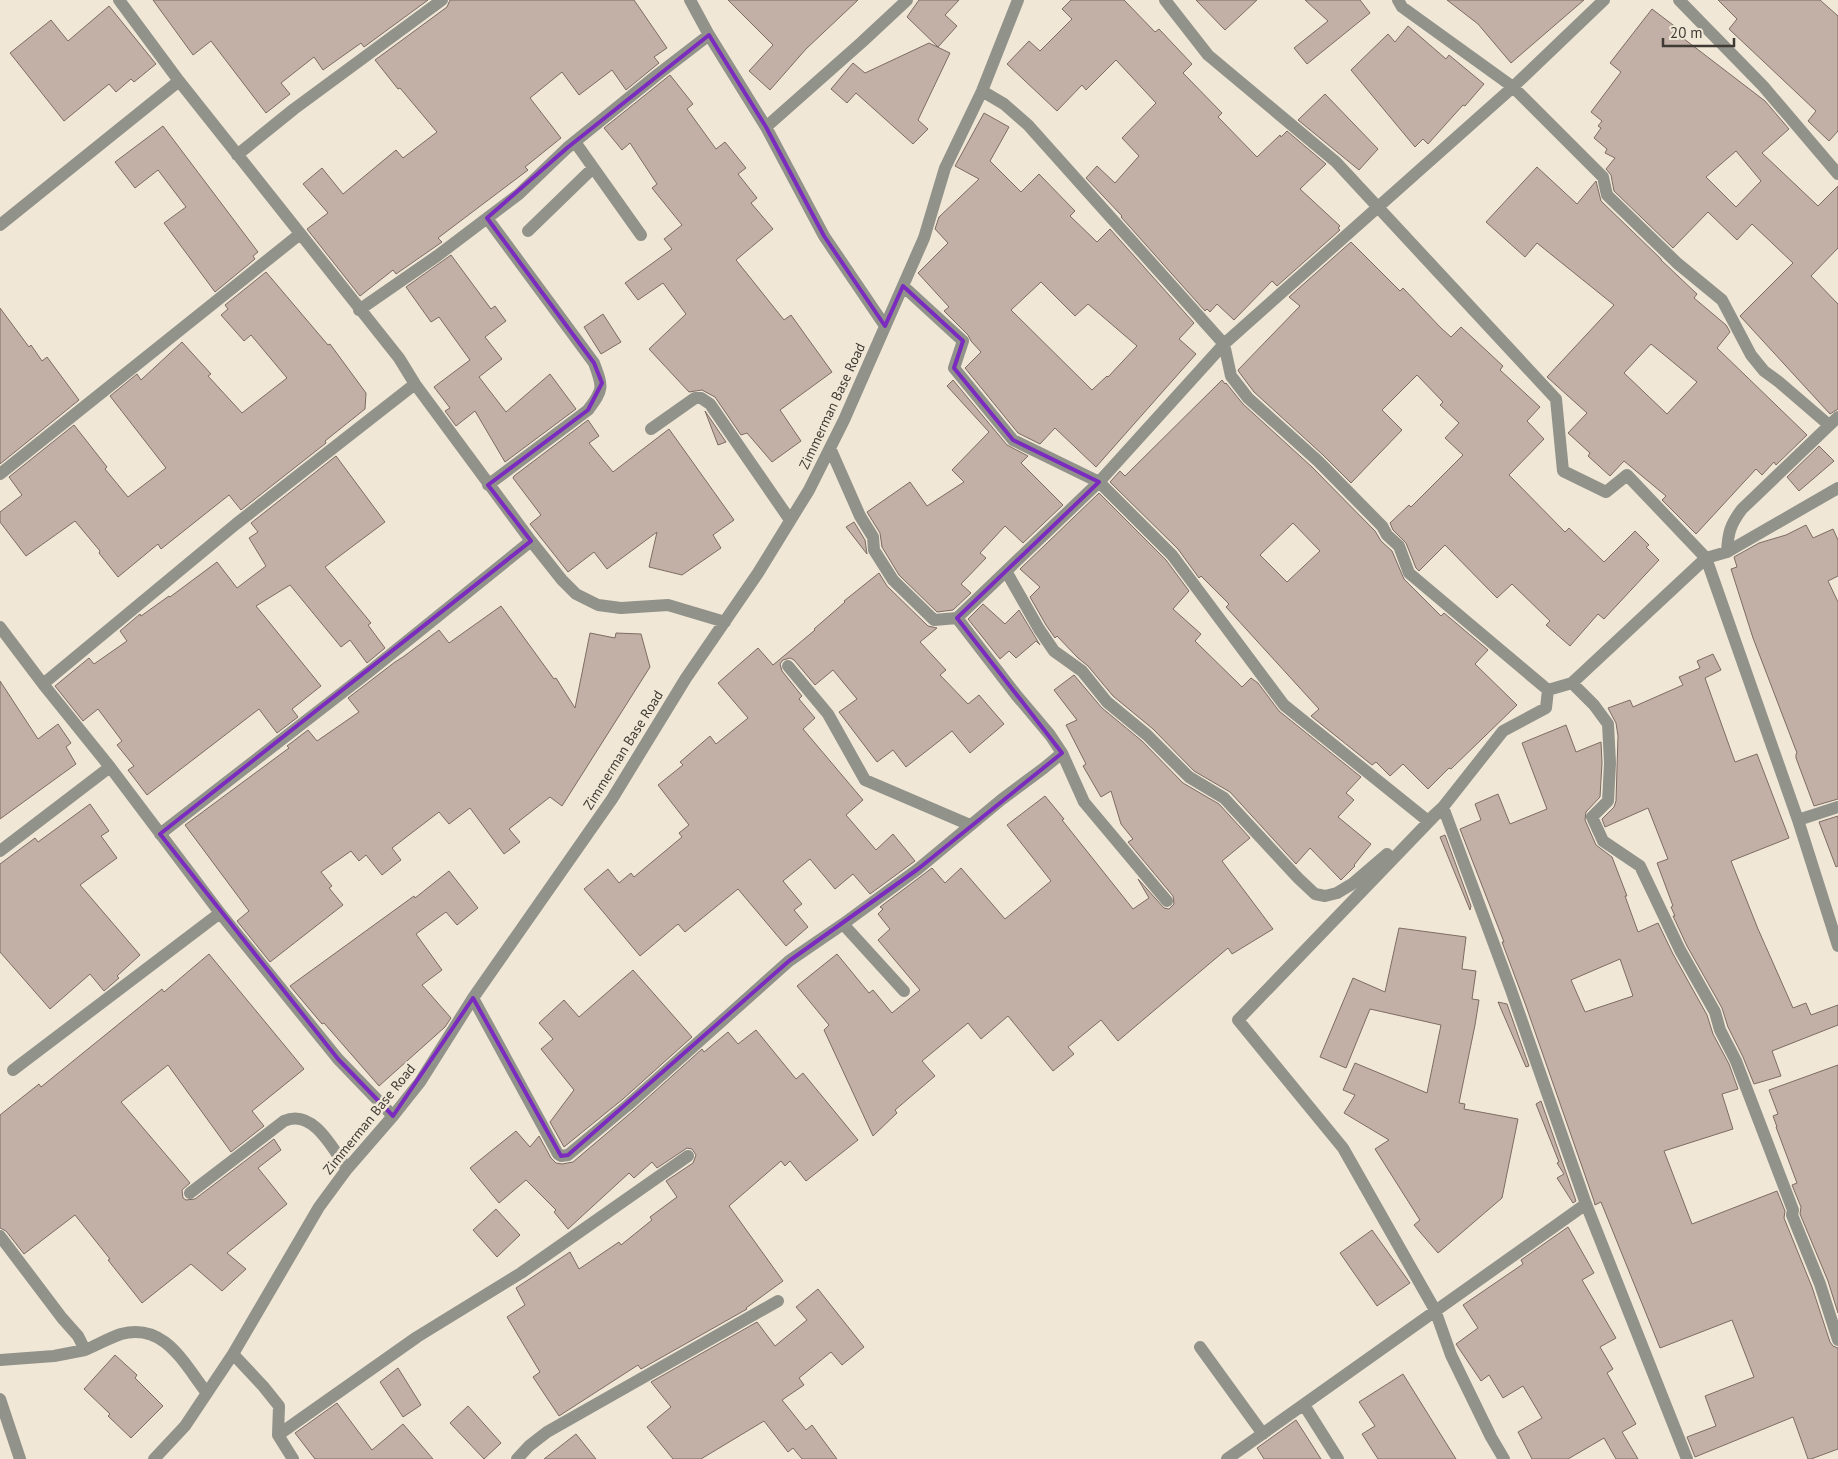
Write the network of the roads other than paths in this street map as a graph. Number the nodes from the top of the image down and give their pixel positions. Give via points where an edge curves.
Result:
1 (120, 0) edge
2 (442, 0) edge
3 (690, 0) edge
4 (907, 0) edge
5 (1018, 0) edge
6 (1165, 0) edge
7 (1398, 0) edge
8 (1604, 0) edge
9 (1679, 0) edge
10 (709, 35) junction
11 (179, 81) junction
12 (1513, 87) junction
13 (982, 91) junction
14 (766, 127) junction
15 (575, 142) junction
16 (237, 154) junction
17 (593, 168) junction
18 (1838, 174) edge
19 (1378, 208) junction
20 (486, 218) junction
21 (0, 225) edge
22 (528, 231) dead end
23 (300, 234) junction
24 (641, 235) dead end
25 (903, 286) junction
26 (359, 310) junction
27 (885, 326) junction
28 (1224, 344) junction
29 (415, 384) junction
30 (1833, 421) edge
31 (651, 429) dead end
32 (830, 448) junction
33 (0, 474) edge
34 (1099, 482) junction
35 (488, 485) junction
36 (1838, 488) edge
37 (790, 520) junction
38 (530, 541) junction
39 (1727, 552) junction
40 (1706, 558) junction
41 (1006, 571) junction
42 (956, 618) junction
43 (725, 622) junction
44 (0, 628) edge
45 (788, 666) dead end
46 (1572, 683) junction
47 (43, 684) junction
48 (1548, 690) junction
49 (1062, 753) junction
50 (110, 767) junction
51 (1443, 807) junction
52 (1838, 807) edge
53 (1798, 820) junction
54 (1428, 821) junction
55 (970, 825) junction
56 (160, 834) junction
57 (0, 850) edge
58 (1167, 901) dead end
59 (220, 913) junction
60 (843, 924) junction
61 (1838, 946) edge
62 (904, 991) dead end
63 (473, 998) junction
64 (13, 1070) dead end
65 (393, 1116) junction
66 (688, 1156) dead end
67 (347, 1169) junction
68 (190, 1194) dead end
69 (1586, 1204) junction
70 (0, 1236) edge
71 (778, 1301) dead end
72 (1435, 1310) junction
73 (1838, 1340) edge
74 (1200, 1347) dead end
75 (85, 1350) junction
76 (232, 1354) junction
77 (0, 1360) edge
78 (207, 1393) junction
79 (0, 1399) edge
80 (1304, 1405) junction
81 (1263, 1434) junction
82 (278, 1435) junction
83 (20, 1459) edge
84 (154, 1459) edge
85 (293, 1459) edge
86 (517, 1459) edge
87 (1227, 1459) edge
88 (1338, 1459) edge
89 (1504, 1459) edge
90 (1687, 1459) edge

1 - 11 street
2 - 16 street
3 - 10 street
4 - 14 street
5 - 13 street, Zimmerman Base Road
6 - 19 street via 1208,55 1336,162
7 - 12 street
8 - 12 street
9 - 18 street via 1763,86
10 - 14 street
10 - 15 street
11 - 16 street
11 - 21 street
12 - 19 street
12 - 30 street via 1603,177 1607,195 1677,263 1722,300 1751,355 1764,371
13 - 25 street, Zimmerman Base Road via 945,168 924,238
13 - 28 street via 1004,104 1028,125
14 - 27 street via 824,236
15 - 17 street
15 - 20 street via 519,194
16 - 23 street
17 - 22 street
17 - 24 street
19 - 28 street
19 - 40 street via 1556,399 1563,471 1606,492 1627,475
20 - 26 street via 402,282
20 - 35 street via 594,363 602,383 598,397 588,410
23 - 26 street
23 - 33 street
25 - 27 street, Zimmerman Base Road
25 - 34 street via 963,341 954,368 1013,440
26 - 29 street via 399,358
27 - 32 street, Zimmerman Base Road
28 - 34 street
28 - 48 street via 1231,376 1248,398 1318,461 1382,526 1399,546 1410,573
29 - 35 street
29 - 47 street via 236,524
30 - 39 street via 1742,509 1728,534
31 - 37 street via 695,398 706,401
32 - 37 street, Zimmerman Base Road
32 - 42 street via 860,516 873,537 874,550 893,580 934,620
34 - 41 street
34 - 54 street via 1172,556 1284,705
35 - 38 street
36 - 39 street
37 - 43 street, Zimmerman Base Road
38 - 43 street via 576,594 598,605 621,608 668,605
38 - 56 street via 370,671
39 - 40 street
40 - 46 street
40 - 53 street
41 - 42 street
41 - 54 street via 1054,650 1082,671 1107,702 1189,776 1224,798 1315,894 1337,893 1352,884
42 - 49 street
43 - 63 street, Zimmerman Base Road via 686,678 612,800
44 - 47 street
45 - 55 street via 828,714 865,780
46 - 48 street
46 - 73 street via 1608,724 1608,800 1592,817 1603,841 1640,866 1680,950 1715,1012 1765,1133
47 - 50 street
48 - 51 street via 1546,708 1503,730
49 - 55 street
49 - 58 street via 1084,802
50 - 56 street
50 - 57 street
51 - 54 street
51 - 69 street
51 - 72 street via 1238,1020 1344,1148
52 - 53 street
53 - 61 street
55 - 60 street via 918,869
56 - 59 street
59 - 64 street
59 - 65 street via 338,1059
60 - 62 street
60 - 63 street via 789,961 628,1105 564,1156 558,1154
63 - 65 street, Zimmerman Base Road via 420,1082
65 - 67 street, Zimmerman Base Road
66 - 82 street via 521,1273 417,1337
67 - 68 street via 316,1126 305,1119 291,1118 284,1120
67 - 76 street, Zimmerman Base Road via 319,1207
69 - 72 street
69 - 90 street
70 - 75 street via 78,1336
71 - 86 street via 547,1432
72 - 80 street
72 - 89 street via 1451,1355
74 - 81 street
75 - 77 street
75 - 78 street via 122,1334 145,1331 171,1346
76 - 78 street, Zimmerman Base Road
76 - 82 street via 279,1406
78 - 84 street, Zimmerman Base Road via 185,1426
79 - 83 street
80 - 81 street
80 - 88 street
81 - 87 street
82 - 85 street

